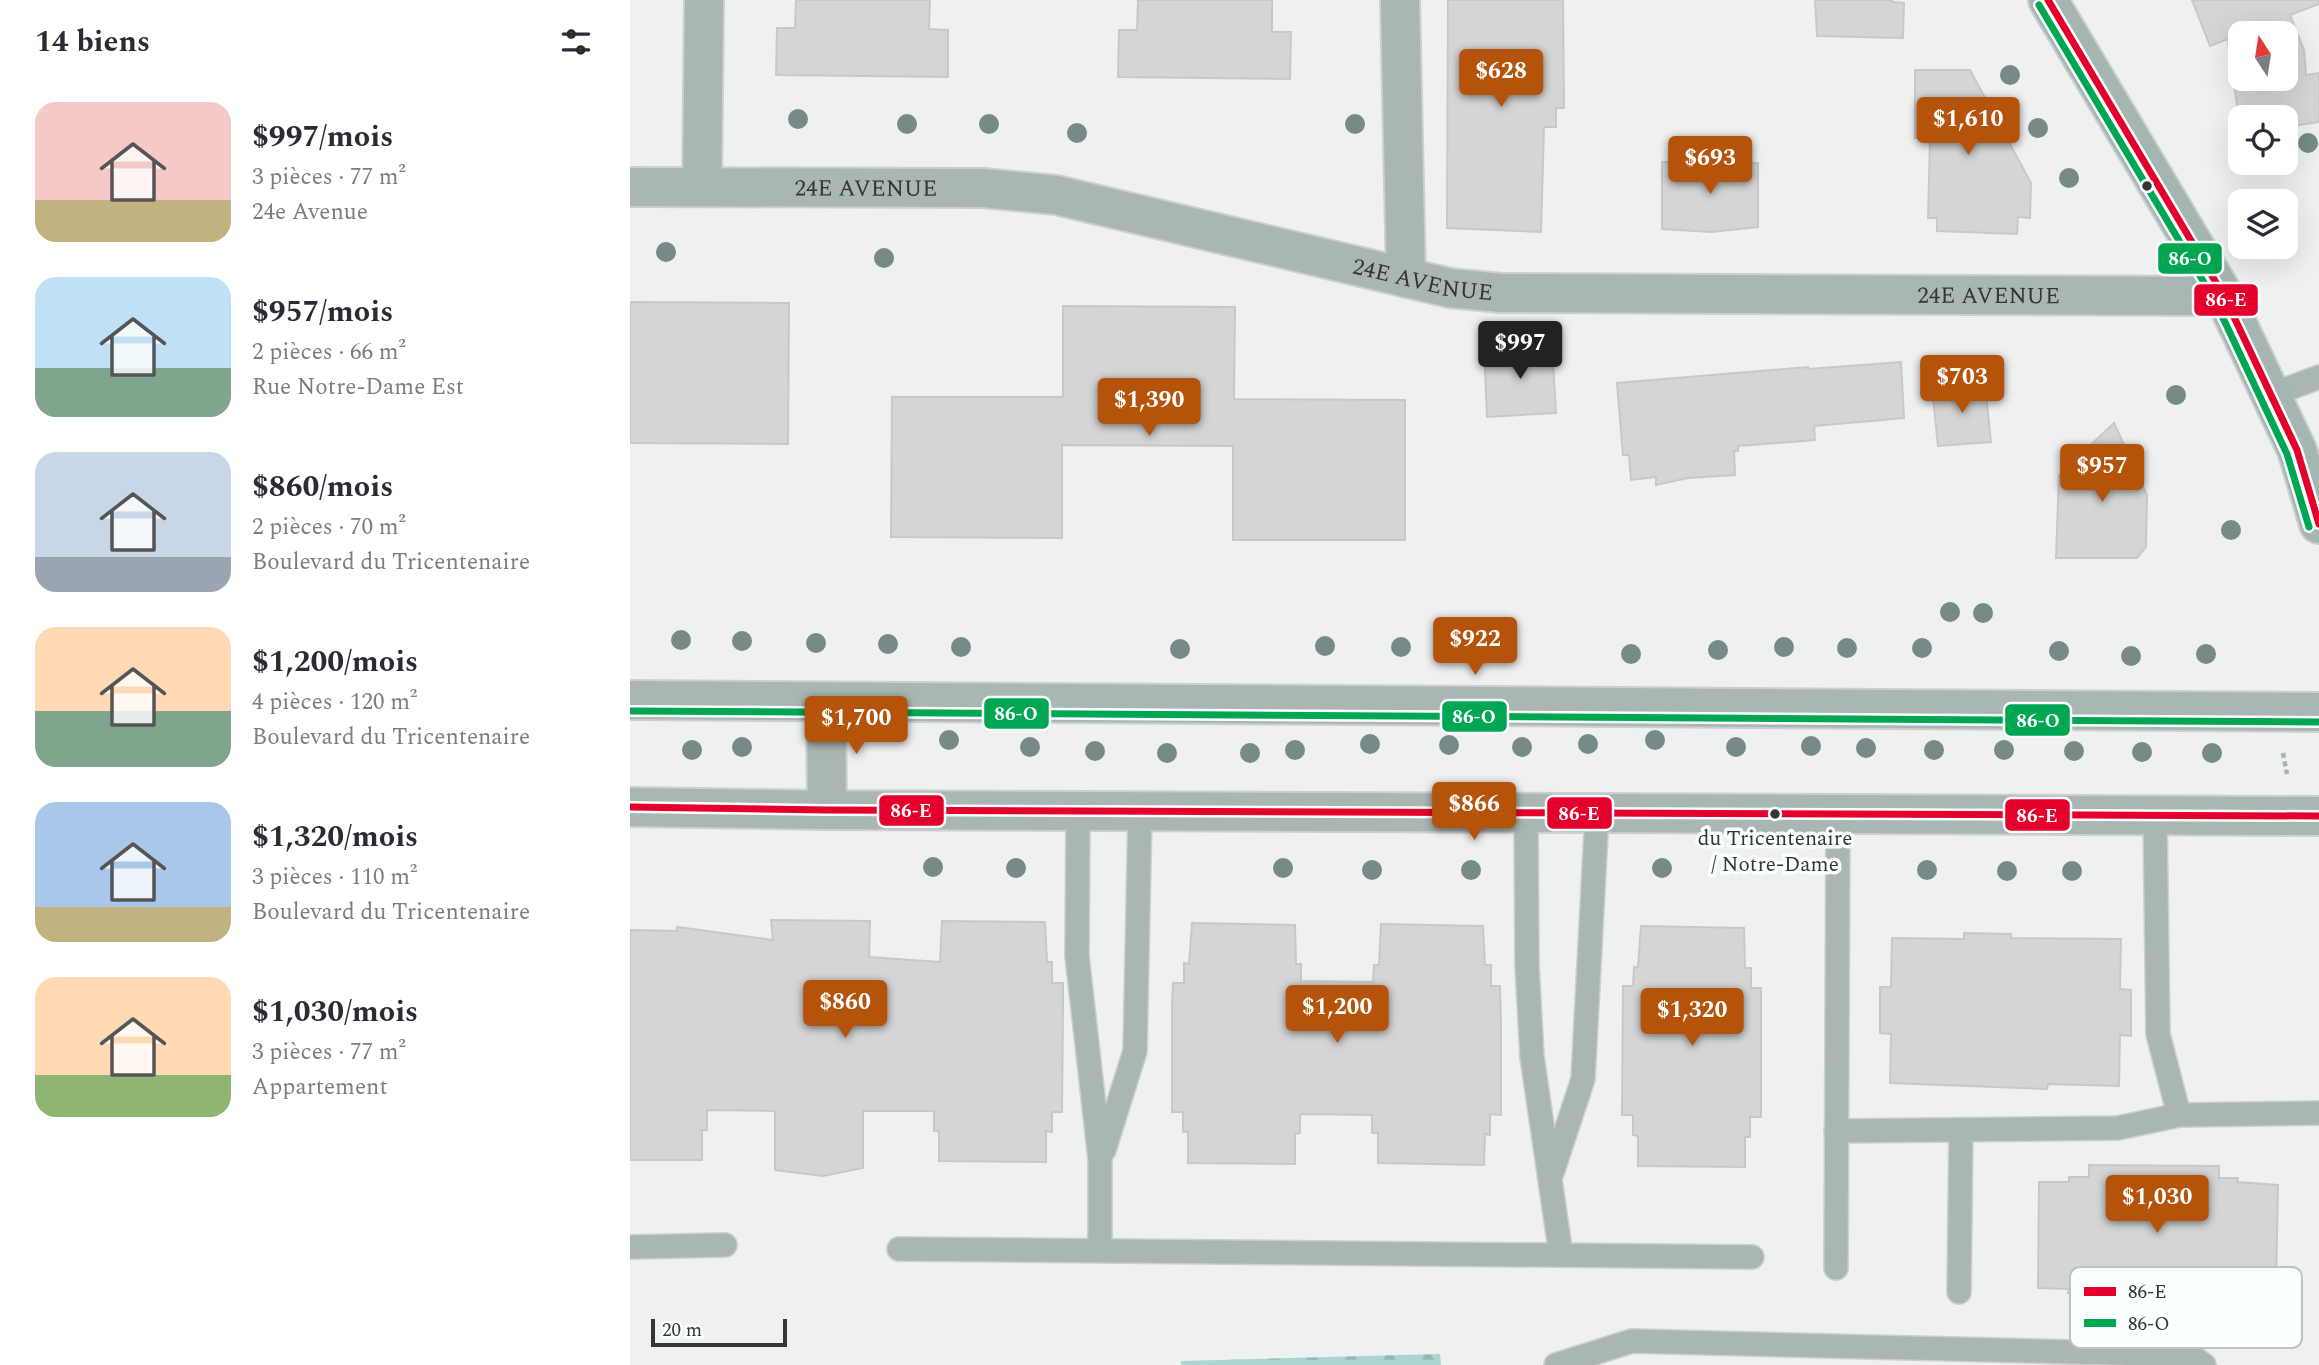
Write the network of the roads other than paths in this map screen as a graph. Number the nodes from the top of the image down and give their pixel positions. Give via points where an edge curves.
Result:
1 (704, 0) edge
2 (1399, 0) edge
3 (2049, 0) edge
4 (630, 187) edge
5 (702, 187) junction
6 (1406, 278) junction
7 (2224, 296) junction
8 (2319, 377) edge
9 (2271, 395) junction
10 (2319, 524) edge
11 (630, 700) edge
12 (826, 703) junction
13 (2319, 712) edge
14 (630, 807) edge
15 (827, 810) junction
16 (1078, 811) junction
17 (1140, 811) junction
18 (1526, 813) junction
19 (1597, 813) junction
20 (1838, 814) junction
21 (2155, 816) junction
22 (2319, 816) edge
23 (2319, 1113) edge
24 (2179, 1115) junction
25 (1961, 1130) junction
26 (1836, 1131) junction
27 (1100, 1159) junction
28 (1550, 1179) junction
29 (725, 1245) dead end
30 (630, 1247) edge
31 (899, 1249) dead end
32 (1100, 1251) junction
33 (1561, 1255) junction
34 (1752, 1257) dead end
35 (1836, 1268) dead end
36 (1959, 1292) dead end
37 (1845, 1356) edge
38 (2194, 1362) edge
39 (1556, 1365) edge

1 - 5 street
2 - 6 street
3 - 7 main road
4 - 5 street, 24E AVENUE
5 - 6 street, 24E AVENUE via 983,188 1056,195
6 - 7 street, 24E AVENUE via 1501,293
7 - 9 main road
8 - 9 lane
9 - 10 main road via 2297,450
11 - 12 street
12 - 13 street
12 - 15 street
14 - 15 street
15 - 16 street
16 - 17 street
16 - 27 lane via 1077,956
17 - 18 street
17 - 27 lane via 1135,1051
18 - 19 street
18 - 28 lane via 1532,1057
19 - 20 street
19 - 28 lane via 1583,1079
20 - 21 street
20 - 26 lane
21 - 22 street
21 - 24 lane via 2158,1034
23 - 24 lane
24 - 25 lane via 2118,1128
25 - 26 lane
25 - 36 lane
26 - 35 lane
27 - 32 lane
28 - 33 lane
29 - 30 lane
31 - 32 lane
32 - 33 lane
33 - 34 lane
37 - 38 lane
37 - 39 lane via 1632,1341

